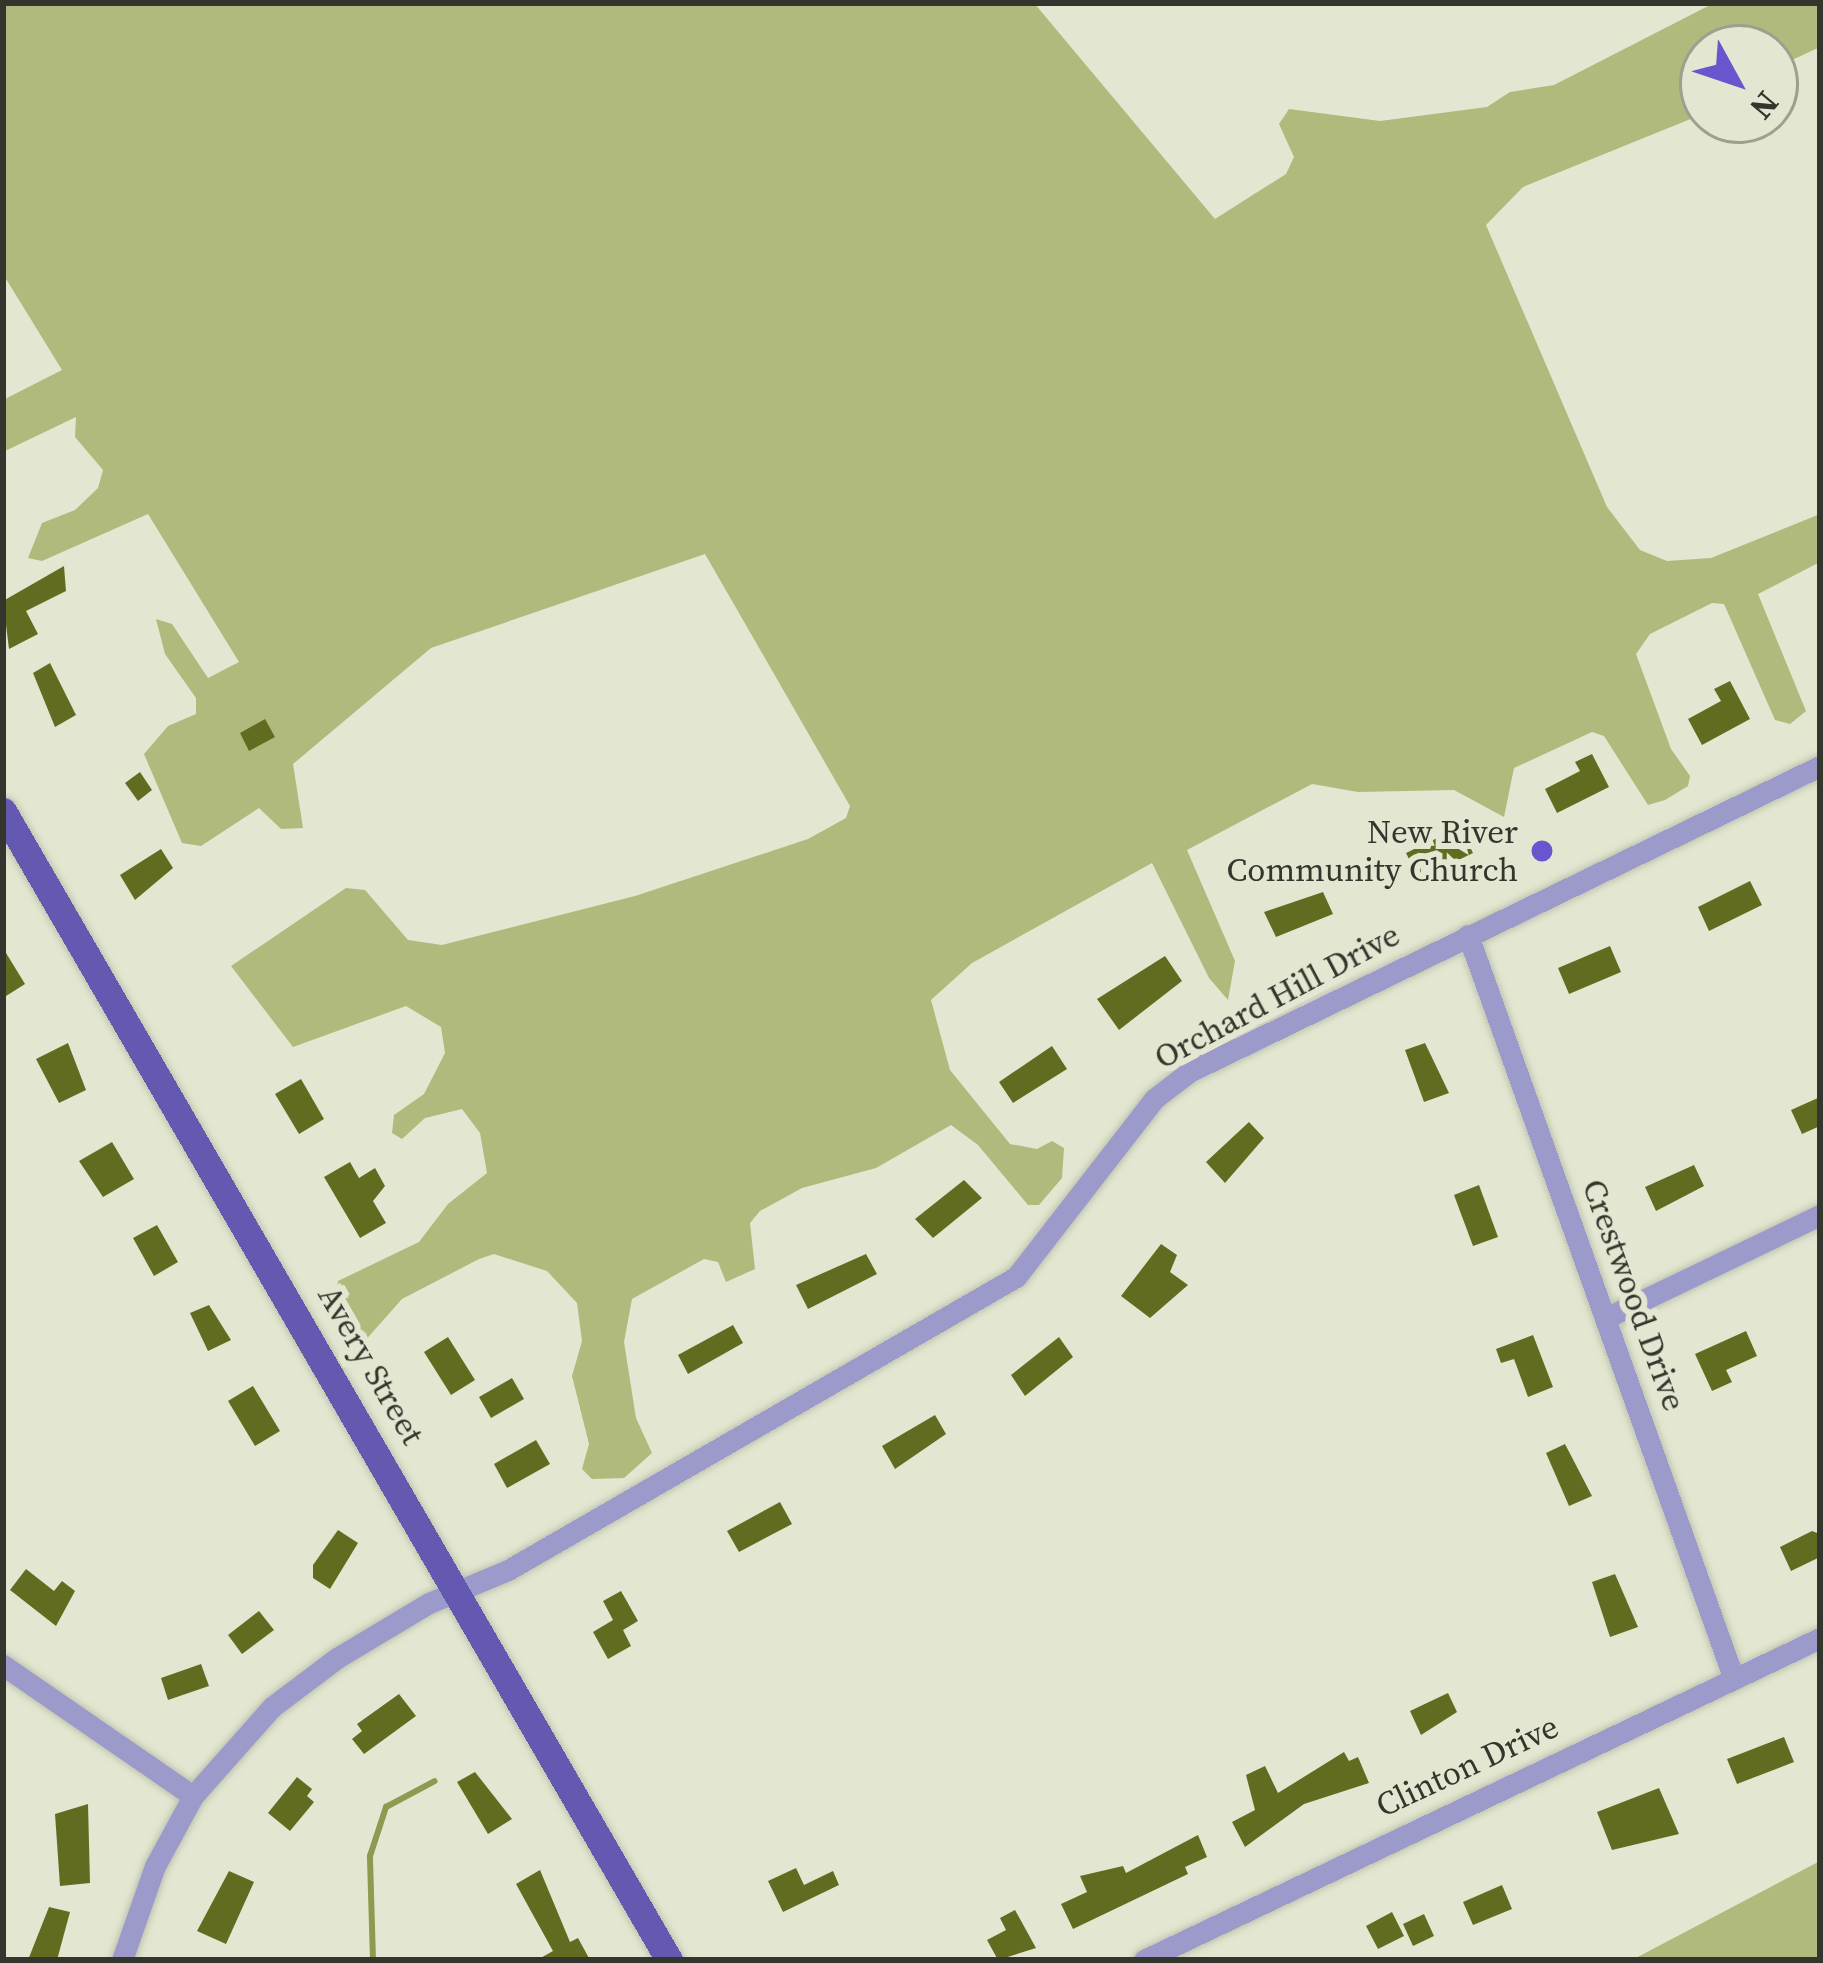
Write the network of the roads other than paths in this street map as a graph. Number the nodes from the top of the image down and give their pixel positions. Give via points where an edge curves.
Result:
1 (1820, 766) edge
2 (3, 811) edge
3 (1468, 935) junction
4 (1820, 1215) edge
5 (1608, 1317) junction
6 (463, 1594) junction
7 (1820, 1638) edge
8 (3, 1665) edge
9 (1734, 1679) junction
10 (193, 1796) junction
11 (122, 1960) edge
12 (669, 1960) edge
13 (1144, 1960) edge

1 - 3 street, Orchard Hill Drive
2 - 6 main road, Avery Street
3 - 5 street, Crestwood Drive
3 - 6 street, Orchard Hill Drive via 1189,1072 1154,1099 1016,1277
4 - 5 street
5 - 9 street, Crestwood Drive
6 - 10 street, Orchard Hill Drive via 429,1603 320,1670 272,1707
6 - 12 main road, Avery Street
7 - 9 street, Clinton Drive
8 - 10 street
9 - 13 street, Clinton Drive
10 - 11 street, Orchard Hill Drive via 155,1866

